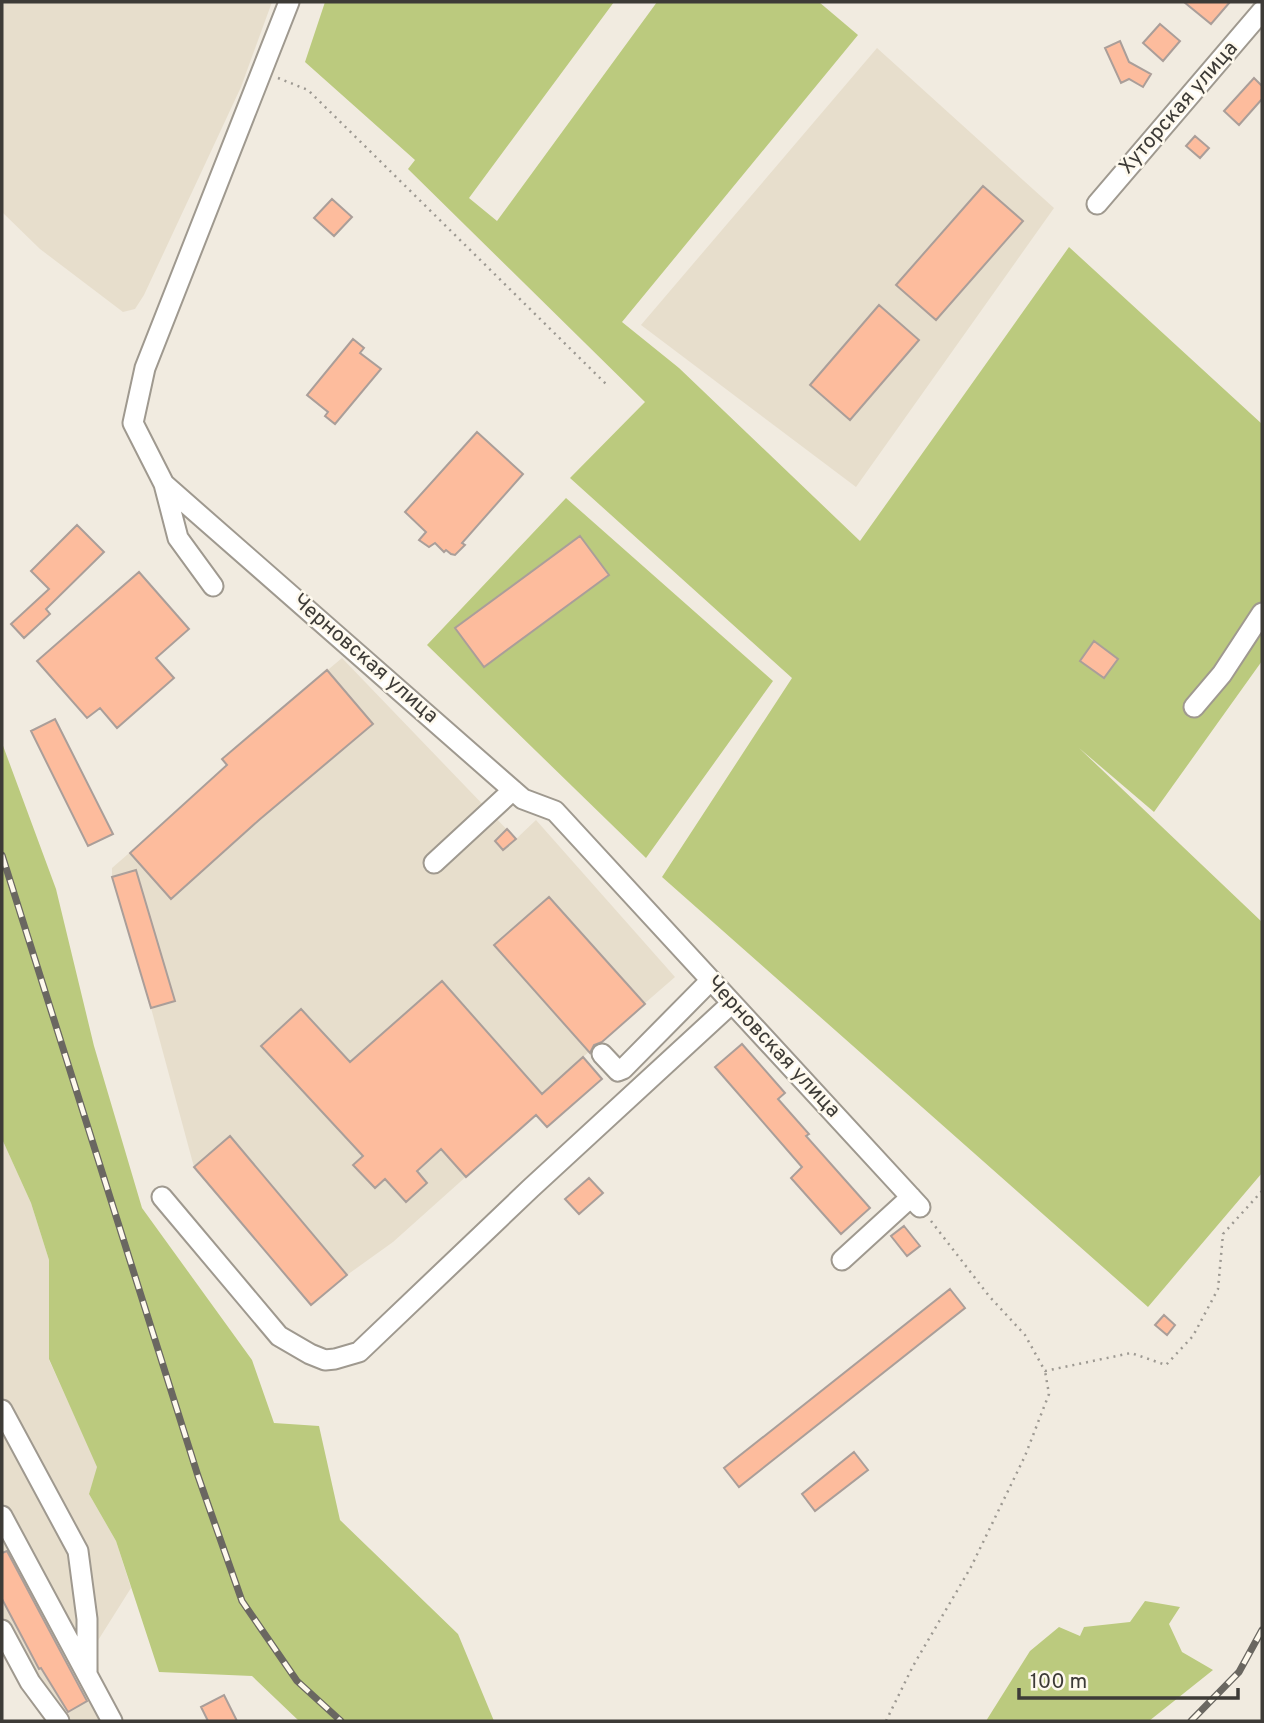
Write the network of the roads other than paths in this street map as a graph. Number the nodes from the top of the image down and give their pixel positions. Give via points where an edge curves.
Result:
1 (289, 2) edge
2 (1262, 11) edge
3 (1097, 204) dead end
4 (164, 484) junction
5 (214, 586) dead end
6 (1262, 613) edge
7 (1194, 707) dead end
8 (513, 790) junction
9 (434, 863) dead end
10 (711, 979) junction
11 (732, 1003) junction
12 (602, 1054) dead end
13 (162, 1197) dead end
14 (842, 1260) dead end
15 (2, 1410) edge
16 (2, 1516) edge
17 (2, 1630) edge
18 (87, 1674) junction
19 (59, 1721) edge
20 (112, 1721) edge

1 - 4 street, Черновская улица via 145,369 133,423
2 - 3 street, Хуторская улица
4 - 5 street via 178,538
4 - 8 street, Черновская улица
6 - 7 street
8 - 9 street
8 - 10 street, Черновская улица via 523,799 555,811
10 - 11 street, Черновская улица
10 - 12 street via 622,1069 618,1071
11 - 13 street via 359,1352 325,1360 279,1336
11 - 14 street, Черновская улица via 916,1202
15 - 18 street via 78,1551 87,1619
16 - 18 street
17 - 19 street via 30,1682
18 - 20 street

